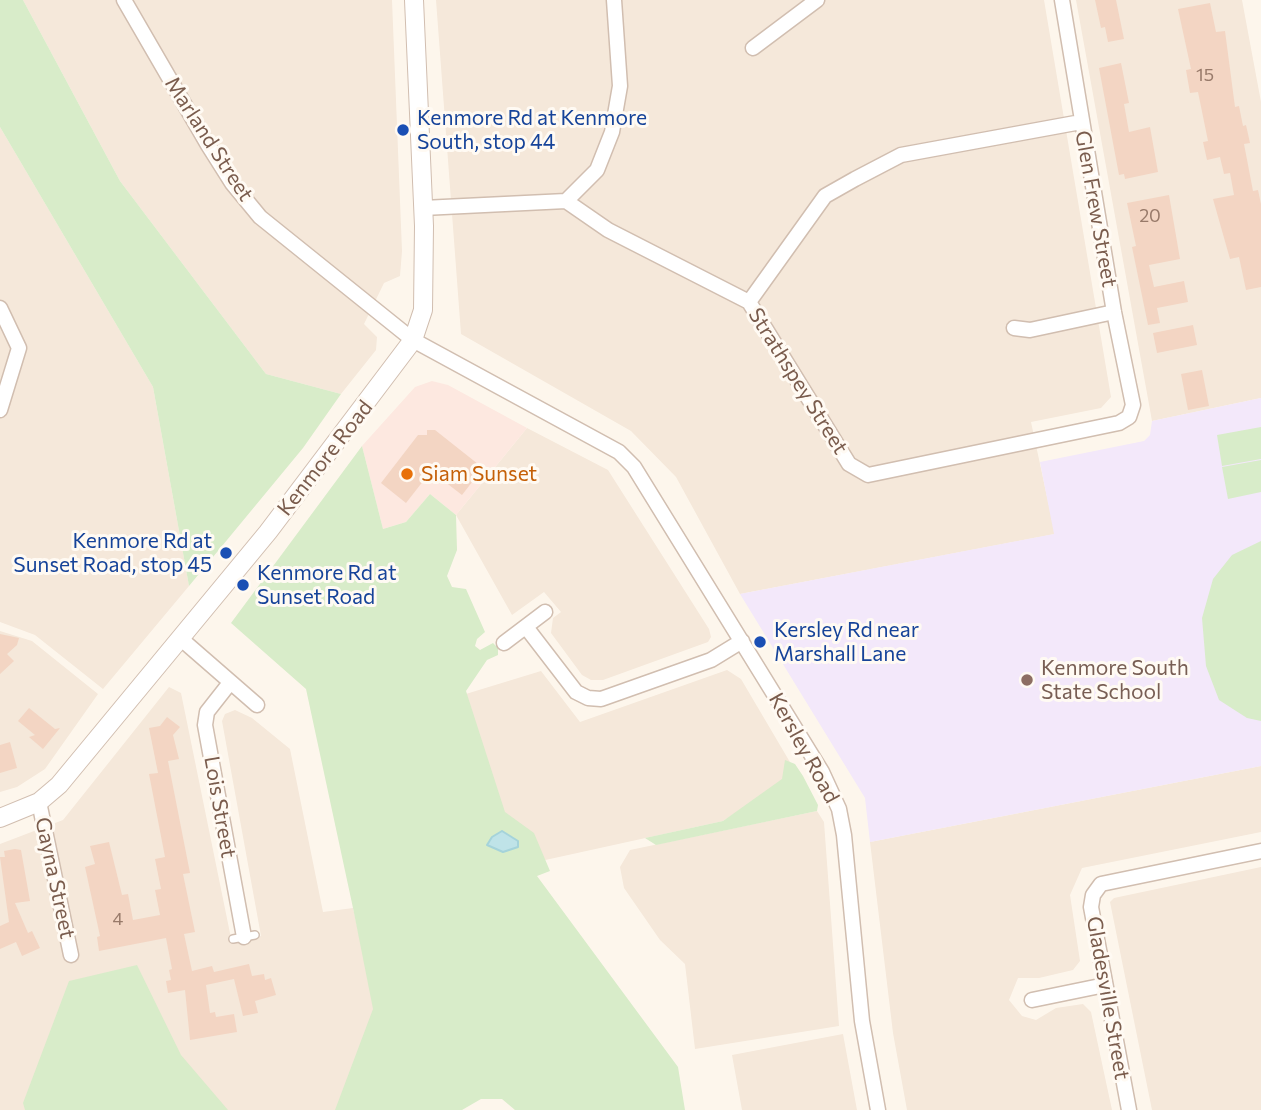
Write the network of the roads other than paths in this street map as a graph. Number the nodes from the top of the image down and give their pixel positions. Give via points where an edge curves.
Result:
1 (124, 0) edge
2 (414, 0) edge
3 (614, 0) edge
4 (817, 0) edge
5 (1062, 0) edge
6 (753, 48) dead end
7 (1081, 122) junction
8 (566, 201) junction
9 (423, 208) junction
10 (749, 302) junction
11 (0, 308) edge
12 (1114, 312) junction
13 (1014, 328) dead end
14 (413, 340) junction
15 (0, 410) edge
16 (1129, 417) joint
17 (545, 612) dead end
18 (526, 627) junction
19 (180, 638) junction
20 (742, 641) junction
21 (504, 643) dead end
22 (229, 684) junction
23 (257, 705) dead end
24 (39, 802) junction
25 (0, 818) edge
26 (1261, 851) edge
27 (244, 937) dead end
28 (71, 955) dead end
29 (1105, 985) junction
30 (1032, 1000) dead end
31 (878, 1110) edge
32 (1129, 1110) edge

1 - 14 street, Marland Street via 208,145 260,216
2 - 9 street, Kenmore Road
3 - 8 street via 620,86 612,132 597,170
4 - 6 street
5 - 7 street, Glen Frew Street
7 - 10 street via 901,155 855,179 825,196
7 - 12 street, Glen Frew Street
8 - 9 street
8 - 10 street, Strathspey Street via 608,230
9 - 14 street, Kenmore Road via 423,310
10 - 16 street, Strathspey Street via 849,464 868,475 1119,423
11 - 15 street via 19,348
12 - 13 street via 1030,330
12 - 16 street, Glen Frew Street via 1133,405
14 - 19 street, Kenmore Road via 276,522
14 - 20 street, Kersley Road via 619,452 634,467
17 - 18 street
18 - 20 street via 576,692 601,699 711,660
18 - 21 street
19 - 22 street
19 - 24 street, Kenmore Road via 59,785
20 - 31 street, Kersley Road via 822,772 838,809 862,1021
22 - 23 street
22 - 27 street, Lois Street via 207,712 205,725
24 - 25 street, Kenmore Road
24 - 28 street, Gayna Street
26 - 29 street, Gladesville Street via 1101,884 1091,907
29 - 30 street
29 - 32 street, Gladesville Street

